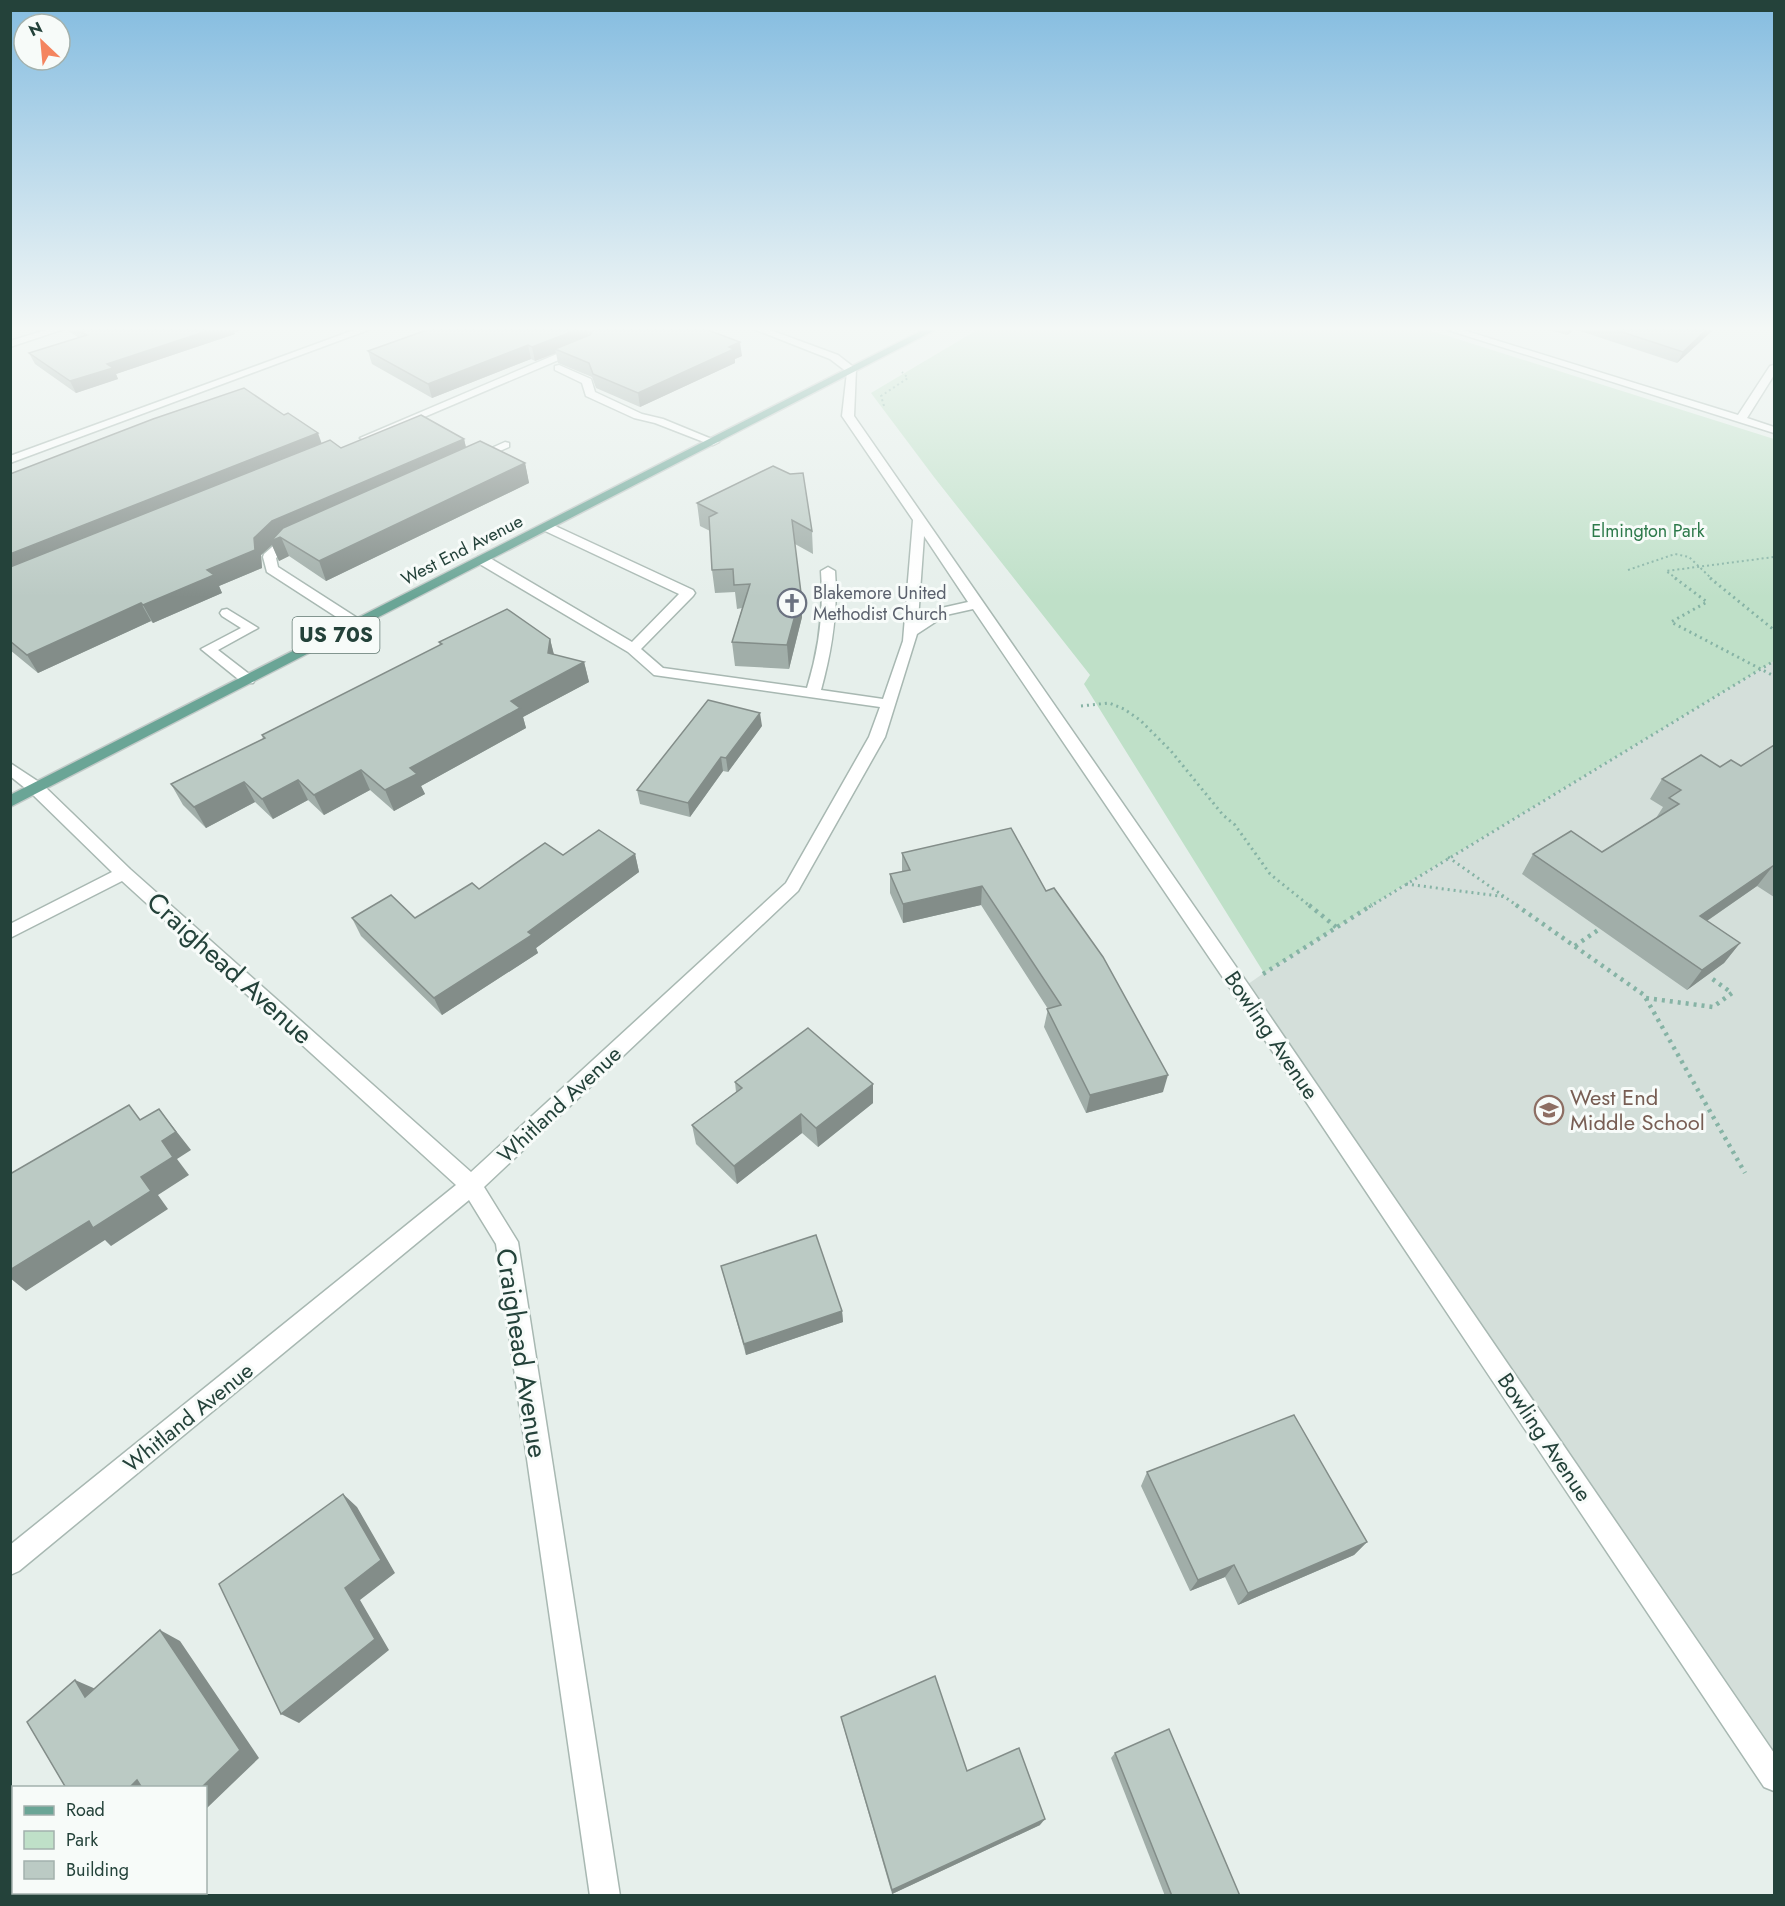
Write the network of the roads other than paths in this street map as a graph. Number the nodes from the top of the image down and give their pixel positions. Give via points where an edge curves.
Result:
1 (121, 419) edge
2 (411, 419) edge
3 (650, 419) edge
4 (758, 419) edge
5 (850, 419) edge
6 (1737, 419) edge
7 (1740, 420) joint
8 (1774, 430) edge
9 (357, 442) edge
10 (713, 442) junction
11 (505, 445) dead end
12 (10, 460) edge
13 (463, 463) edge
14 (919, 519) junction
15 (547, 527) junction
16 (306, 533) edge
17 (483, 560) junction
18 (828, 571) dead end
19 (977, 604) junction
20 (227, 613) dead end
21 (357, 624) junction
22 (911, 632) junction
23 (633, 650) junction
24 (248, 680) junction
25 (813, 693) junction
26 (889, 704) junction
27 (10, 768) edge
28 (36, 788) junction
29 (10, 801) edge
30 (124, 873) junction
31 (10, 932) edge
32 (471, 1185) junction
33 (10, 1562) edge
34 (1774, 1777) edge
35 (605, 1896) edge

1 - 12 street
2 - 9 street
3 - 10 street
4 - 10 main road, West End Avenue / US 70S
5 - 14 street, Bowling Avenue
6 - 7 street
7 - 8 street
10 - 15 main road, West End Avenue / US 70S
11 - 13 street
14 - 19 street, Bowling Avenue
14 - 22 street, Whitland Avenue
15 - 17 main road, West End Avenue / US 70S
15 - 23 street via 688,593
16 - 21 street via 285,543 269,557 272,569
17 - 21 main road, West End Avenue / US 70S
17 - 23 street
18 - 25 street via 830,621
19 - 22 street via 930,616
19 - 34 street, Bowling Avenue
20 - 24 street via 251,628 208,649
21 - 24 main road, West End Avenue / US 70S
22 - 26 street, Whitland Avenue
23 - 25 street via 659,672
24 - 28 main road, West End Avenue / US 70S
25 - 26 street
26 - 32 street, Whitland Avenue via 878,737 792,887
27 - 28 street, Craighead Avenue
28 - 29 main road, West End Avenue / US 70S
28 - 30 street, Craighead Avenue
30 - 31 street
30 - 32 street, Craighead Avenue
32 - 33 street, Whitland Avenue
32 - 35 street, Craighead Avenue via 507,1242

